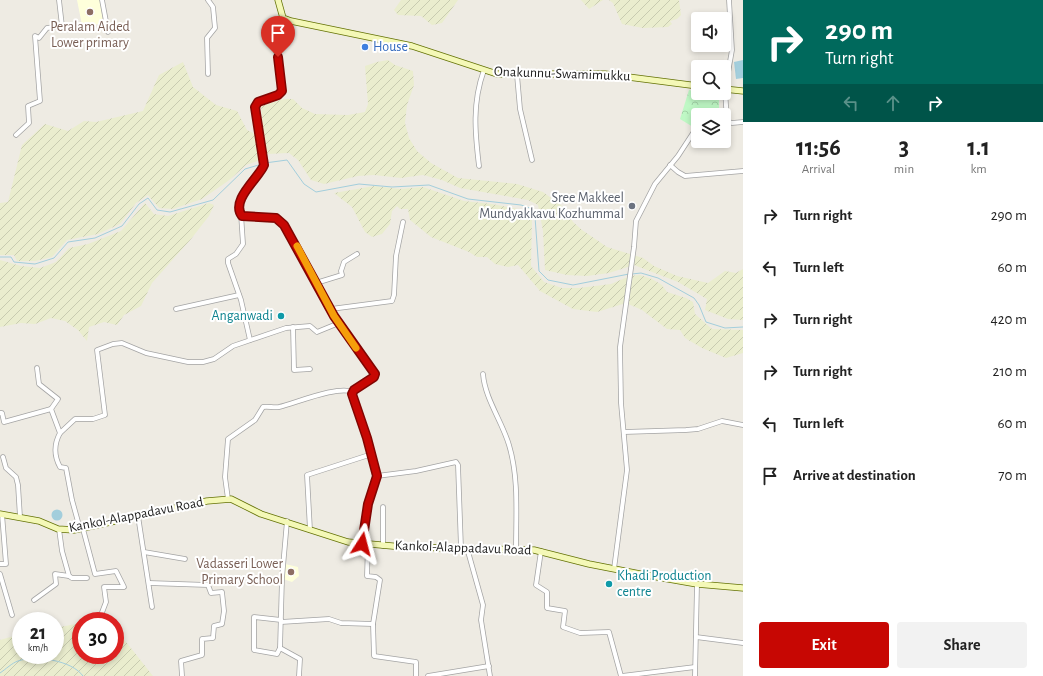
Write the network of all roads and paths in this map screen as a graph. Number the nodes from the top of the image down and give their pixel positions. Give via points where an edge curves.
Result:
1 (59, 0) edge
2 (102, 0) edge
3 (208, 0) edge
4 (278, 0) edge
5 (729, 0) edge
6 (283, 18) junction
7 (108, 32) dead end
8 (730, 60) edge
9 (484, 70) junction
10 (208, 74) dead end
11 (517, 75) junction
12 (691, 85) edge
13 (731, 90) edge
14 (743, 91) edge
15 (743, 122) edge
16 (731, 123) edge
17 (16, 135) dead end
18 (691, 135) edge
19 (532, 160) dead end
20 (670, 164) junction
21 (479, 166) dead end
22 (743, 171) edge
23 (241, 214) junction
24 (403, 222) dead end
25 (357, 254) dead end
26 (316, 283) junction
27 (239, 295) junction
28 (176, 309) dead end
29 (331, 310) junction
30 (339, 323) junction
31 (293, 327) junction
32 (250, 340) junction
33 (37, 368) dead end
34 (310, 369) dead end
35 (483, 374) dead end
36 (353, 392) junction
37 (51, 409) junction
38 (0, 413) edge
39 (743, 425) edge
40 (624, 432) junction
41 (60, 433) junction
42 (372, 454) junction
43 (3, 457) dead end
44 (377, 476) junction
45 (228, 499) junction
46 (383, 507) dead end
47 (1, 514) edge
48 (138, 516) junction
49 (20, 517) junction
50 (287, 522) junction
51 (82, 529) junction
52 (59, 530) junction
53 (310, 530) junction
54 (365, 544) junction
55 (383, 546) junction
56 (464, 548) junction
57 (516, 549) junction
58 (541, 551) junction
59 (144, 552) junction
60 (185, 559) dead end
61 (0, 564) edge
62 (614, 569) junction
63 (0, 574) edge
64 (69, 576) junction
65 (87, 578) dead end
66 (149, 583) junction
67 (697, 584) junction
68 (743, 588) edge
69 (34, 600) dead end
70 (152, 607) dead end
71 (102, 612) edge
72 (12, 615) dead end
73 (281, 621) junction
74 (372, 624) junction
75 (696, 637) junction
76 (743, 643) edge
77 (280, 648) junction
78 (489, 666) junction
79 (695, 667) junction
80 (182, 676) edge
81 (299, 676) edge
82 (416, 676) edge
83 (428, 676) edge
84 (490, 676) edge
85 (621, 676) edge
86 (695, 676) edge

1 - 17 street via 62,26 47,28 39,38 35,36 40,101 28,106 29,123
2 - 7 street
3 - 10 street via 212,7 215,28 207,38
4 - 6 main road
5 - 8 street
6 - 9 main road, Onakunnu-Swamimukku via 304,25 412,46
6 - 23 street via 273,40 280,66 282,91 258,102 255,107 263,163 240,202
9 - 11 main road, Onakunnu-Swamimukku via 497,74
9 - 21 street via 478,86 474,120
11 - 12 main road, Onakunnu-Swamimukku via 606,74
11 - 19 street via 520,109
13 - 14 main road
15 - 16 street
18 - 20 street
20 - 22 street via 685,176
20 - 40 street via 655,184 636,221 620,347
23 - 26 street via 276,218 284,225
23 - 27 street via 243,244 228,260
24 - 29 street via 396,256 392,301
25 - 26 street via 344,262 339,278
26 - 29 street
27 - 28 street
27 - 32 street
29 - 30 street
30 - 31 street via 317,332 310,326
30 - 36 street via 375,374
31 - 32 street
31 - 34 street via 294,370
32 - 41 street via 228,348 214,359 203,362 188,362 146,353 122,343 102,347 97,350 105,415 93,419 74,418
33 - 37 street via 39,384 58,399
35 - 57 street via 486,391 510,447 516,484
36 - 42 street
36 - 45 street via 346,389 278,407 263,407 255,420 228,439 225,477
37 - 38 street via 4,422
37 - 41 street
39 - 40 street via 722,421 698,429
40 - 62 street via 627,470
41 - 51 street via 56,440 57,462 60,467 66,468
42 - 44 street
42 - 53 street via 307,475
43 - 49 street via 6,468 16,477
44 - 54 street via 368,504
44 - 56 street via 456,462
45 - 48 main road, Kankol-Alappadavu Road
45 - 50 main road, Kankol-Alappadavu Road
46 - 55 street
47 - 49 main road, Kankol-Alappadavu Road
47 - 61 street via 6,564
48 - 51 main road, Kankol-Alappadavu Road
48 - 59 street
49 - 52 main road, Kankol-Alappadavu Road via 39,521
50 - 53 main road, Kankol-Alappadavu Road
50 - 73 street
51 - 52 main road, Kankol-Alappadavu Road
51 - 71 street via 95,574 116,571 124,587 104,587 106,602
52 - 64 street
53 - 54 main road, Kankol-Alappadavu Road via 348,542
54 - 55 main road, Kankol-Alappadavu Road
54 - 74 street via 367,576 380,580
55 - 56 main road, Kankol-Alappadavu Road
56 - 57 main road, Kankol-Alappadavu Road
56 - 78 street via 483,606 481,620
57 - 58 main road, Kankol-Alappadavu Road
58 - 62 main road, Kankol-Alappadavu Road
58 - 85 street via 536,585 546,592 547,608 565,611 563,627 580,633 609,632
59 - 60 street
59 - 66 street
62 - 67 main road, Kankol-Alappadavu Road
63 - 72 street
64 - 65 street
64 - 69 street via 55,574 56,584
66 - 70 street
66 - 80 street via 208,585 211,593 222,592 222,624 214,626 213,638 202,639 202,655 181,661
67 - 68 main road, Kankol-Alappadavu Road
67 - 75 street
73 - 74 street via 329,619 341,623
73 - 77 street
73 - 77 street via 254,617 254,650 277,654
74 - 82 street via 374,656 416,662
75 - 76 street
75 - 79 street
77 - 81 street via 300,659
78 - 83 street
78 - 84 street
79 - 85 street
79 - 86 street

